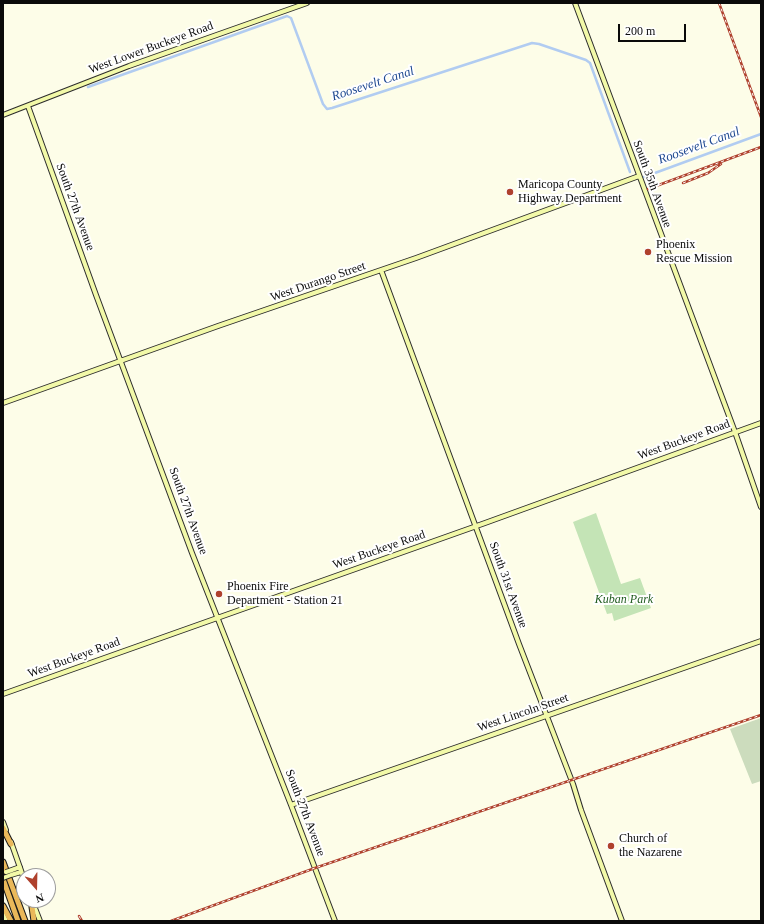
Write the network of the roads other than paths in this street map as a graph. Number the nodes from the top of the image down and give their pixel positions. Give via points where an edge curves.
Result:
1 (307, 3) edge
2 (575, 3) edge
3 (28, 106) junction
4 (3, 115) edge
5 (639, 176) junction
6 (381, 270) junction
7 (121, 361) junction
8 (3, 403) edge
9 (761, 422) edge
10 (735, 432) junction
11 (761, 508) edge
12 (476, 526) junction
13 (218, 617) junction
14 (761, 640) edge
15 (3, 694) edge
16 (547, 716) junction
17 (291, 804) junction
18 (3, 822) edge
19 (3, 828) edge
20 (11, 844) junction
21 (3, 862) edge
22 (20, 868) edge
23 (14, 871) joint
24 (3, 873) edge
25 (3, 879) edge
26 (3, 906) edge
27 (31, 908) edge
28 (34, 908) edge
29 (3, 914) edge
30 (6, 921) edge
31 (11, 921) edge
32 (18, 921) edge
33 (24, 921) edge
34 (34, 921) edge
35 (40, 921) edge
36 (335, 921) edge
37 (622, 921) edge

1 - 3 main road, West Lower Buckeye Road via 129,66
2 - 5 main road, South 35th Avenue
3 - 4 main road, West Lower Buckeye Road
3 - 7 main road, South 27th Avenue
5 - 6 main road, West Durango Street
5 - 10 main road, South 35th Avenue
6 - 7 main road, West Durango Street
6 - 12 main road, South 31st Avenue
7 - 8 main road, West Durango Street
7 - 13 main road, South 27th Avenue
9 - 10 main road, West Buckeye Road
10 - 11 main road, South 35th Avenue
10 - 12 main road, West Buckeye Road
12 - 13 main road, West Buckeye Road
12 - 16 main road, South 31st Avenue
13 - 15 main road, West Buckeye Road
13 - 17 main road, South 27th Avenue
14 - 16 main road, West Lincoln Street
16 - 17 main road, West Lincoln Street
16 - 37 main road, South 31st Avenue
17 - 36 main road, South 27th Avenue
18 - 20 main road
19 - 20 highway
20 - 22 main road
21 - 33 highway
23 - 24 main road, bridge
23 - 25 main road, bridge
25 - 32 highway
26 - 31 highway
27 - 34 highway
28 - 35 main road
29 - 30 main road

